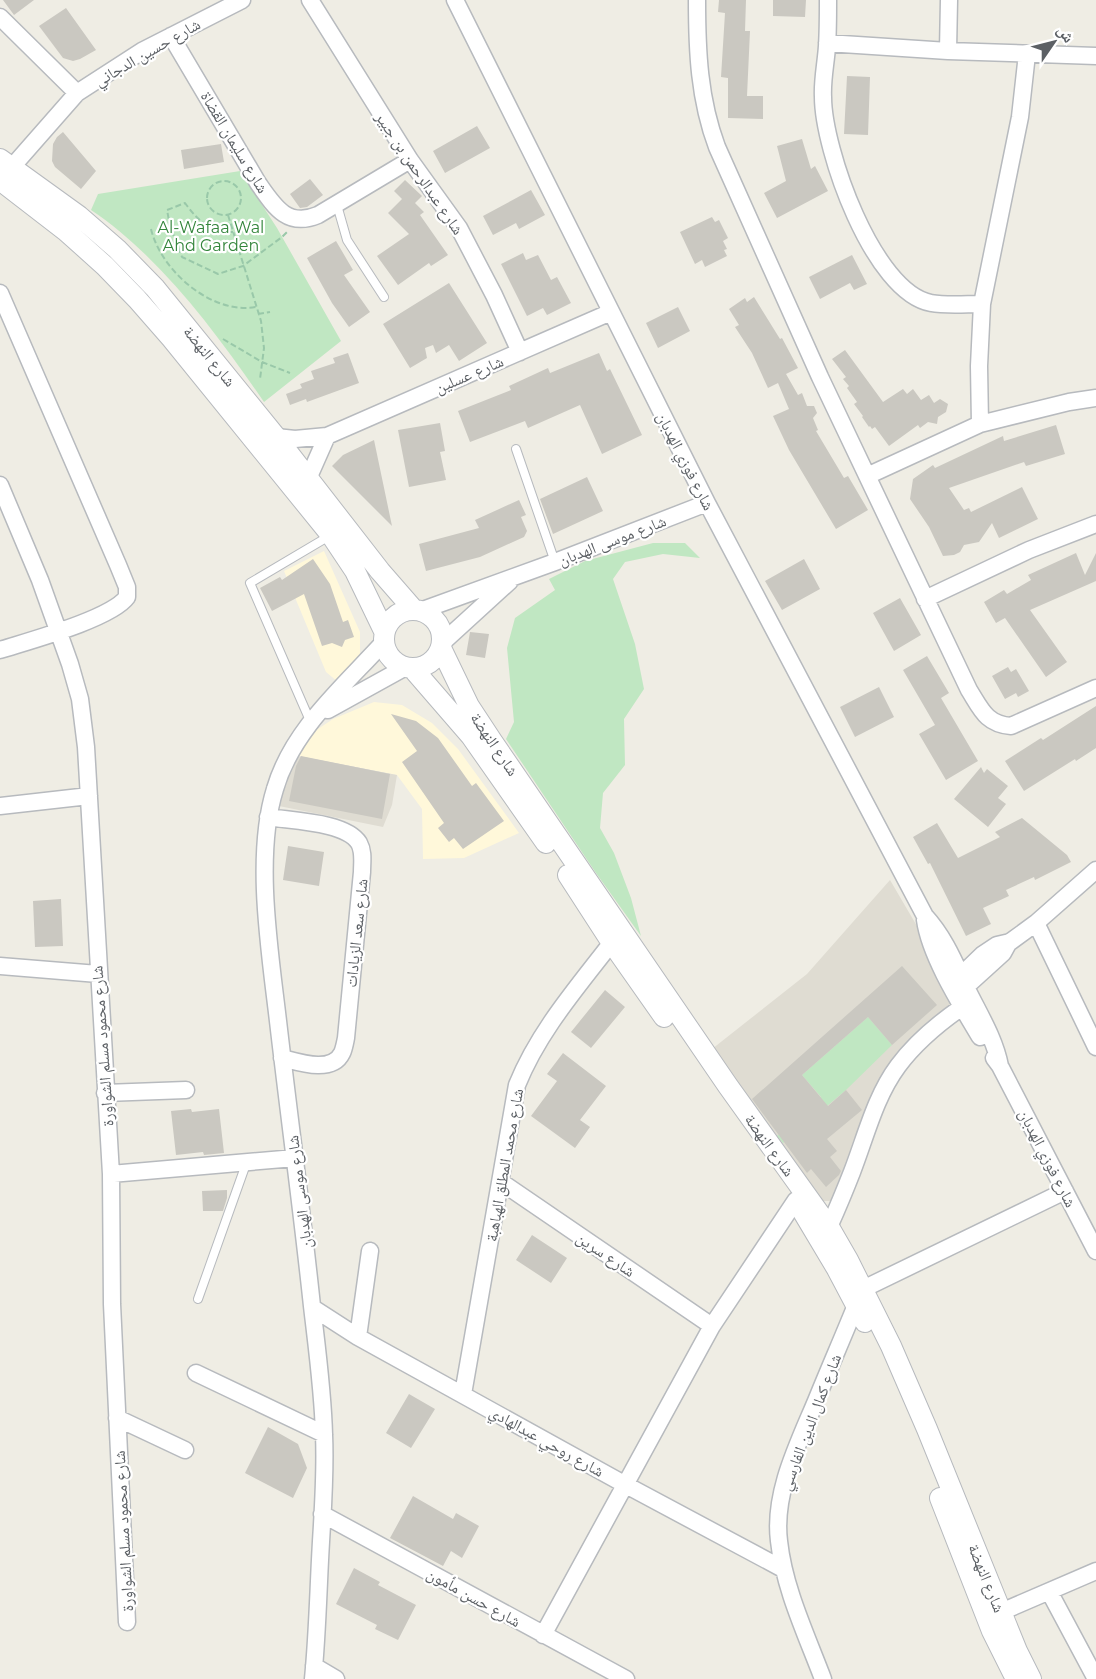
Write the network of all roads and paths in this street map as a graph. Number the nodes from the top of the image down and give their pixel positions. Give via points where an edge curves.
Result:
1 (242, 0) edge
2 (310, 0) edge
3 (455, 0) edge
4 (697, 0) edge
5 (828, 0) edge
6 (950, 0) edge
7 (0, 17) edge
8 (171, 36) junction
9 (827, 43) junction
10 (948, 51) junction
11 (1027, 54) junction
12 (1096, 56) edge
13 (77, 93) junction
14 (410, 160) junction
15 (4, 168) edge
16 (337, 205) junction
17 (228, 215) junction
18 (292, 219) junction
19 (151, 229) dead end
20 (233, 232) junction
21 (243, 266) junction
22 (0, 293) edge
23 (384, 297) dead end
24 (982, 304) junction
25 (256, 307) junction
26 (270, 312) dead end
27 (611, 312) junction
28 (258, 314) junction
29 (223, 339) dead end
30 (520, 352) junction
31 (262, 362) junction
32 (290, 373) dead end
33 (260, 379) dead end
34 (1096, 399) edge
35 (980, 424) junction
36 (327, 436) junction
37 (276, 437) junction
38 (516, 449) dead end
39 (867, 476) junction
40 (308, 479) junction
41 (0, 485) edge
42 (707, 503) junction
43 (1096, 524) edge
44 (331, 535) junction
45 (555, 562) junction
46 (516, 576) junction
47 (925, 599) junction
48 (417, 610) junction
49 (58, 632) junction
50 (384, 637) junction
51 (442, 645) junction
52 (0, 650) edge
53 (409, 668) junction
54 (1096, 688) edge
55 (313, 721) junction
56 (89, 796) junction
57 (0, 806) edge
58 (268, 817) junction
59 (1096, 870) edge
60 (925, 916) junction
61 (1036, 923) junction
62 (616, 936) junction
63 (1010, 942) junction
64 (950, 952) junction
65 (982, 955) junction
66 (0, 966) edge
67 (98, 974) junction
68 (960, 990) junction
69 (1096, 1047) edge
70 (282, 1058) junction
71 (186, 1090) dead end
72 (105, 1093) junction
73 (295, 1158) junction
74 (246, 1164) junction
75 (111, 1174) junction
76 (501, 1182) junction
77 (1065, 1191) junction
78 (796, 1200) junction
79 (829, 1227) junction
80 (370, 1251) dead end
81 (1096, 1251) edge
82 (860, 1297) junction
83 (198, 1299) dead end
84 (313, 1308) junction
85 (712, 1326) junction
86 (358, 1336) junction
87 (196, 1374) dead end
88 (463, 1394) junction
89 (117, 1418) junction
90 (324, 1434) junction
91 (185, 1450) dead end
92 (624, 1485) junction
93 (322, 1514) junction
94 (783, 1569) junction
95 (1096, 1571) edge
96 (1050, 1593) junction
97 (1001, 1612) junction
98 (127, 1622) dead end
99 (543, 1635) junction
100 (314, 1673) edge
101 (336, 1679) edge
102 (626, 1679) edge
103 (823, 1679) edge
104 (1016, 1679) edge
105 (1030, 1679) edge
106 (1096, 1679) edge

1 - 8 street, شارع حسين الدجاني
2 - 14 street, شارع عبدالرحمن بن جبير
3 - 27 street, شارع فوزي الهدبان
4 - 39 street via 701,91 713,138
5 - 9 street
6 - 10 street
7 - 13 street
8 - 13 street, شارع حسين الدجاني
8 - 18 street, شارع سليمان القضاة via 258,183 273,205
9 - 10 street
9 - 24 street via 823,97 827,132 837,168 878,260 911,295 931,303
10 - 11 street
11 - 12 street
11 - 24 street via 1020,117
13 - 15 street, شارع حسين الدجاني
14 - 16 street
14 - 30 street, شارع عبدالرحمن بن جبير via 459,228
15 - 37 street, شارع النهضة via 79,216 132,265
15 - 44 street, شارع النهضة via 137,299
16 - 18 street via 306,221
16 - 23 lane via 347,240
17 - 17 path via 240,204 240,193 233,184 222,182 212,186 207,201 212,211
17 - 20 path
18 - 21 path via 282,237
19 - 25 path via 158,248 192,289 241,309
20 - 21 path
20 - 21 path via 203,224 185,203 167,210 182,257 218,274
21 - 25 path
22 - 49 street via 127,587 127,597 119,606
24 - 35 street
25 - 28 path
26 - 28 path
27 - 30 street, شارع عسلين
27 - 42 street, شارع فوزي الهدبان
28 - 31 path via 264,348
29 - 31 path
30 - 36 street, شارع عسلين
31 - 32 path
31 - 33 path
34 - 35 street
35 - 39 street
36 - 37 street, شارع عسلين
36 - 40 street
37 - 40 street, شارع النهضة
38 - 45 lane
39 - 47 street
40 - 48 street, شارع النهضة via 380,571
41 - 49 street, شارع محمود مسلم الشواورة
42 - 45 street, شارع موسى الهدبان
42 - 60 street, شارع فوزي الهدبان
43 - 47 street via 1029,550
44 - 50 street, شارع النهضة via 355,571
44 - 55 lane via 250,582
45 - 46 street, شارع موسى الهدبان
46 - 48 street, شارع موسى الهدبان
46 - 51 street, شارع موسى الهدبان
47 - 54 street via 969,690 990,720 1011,726
48 - 50 street via 399,613
48 - 51 street via 439,626
49 - 52 street
49 - 56 street, شارع محمود مسلم الشواورة via 80,699
50 - 53 street via 390,658
50 - 55 street, شارع موسى الهدبان
51 - 53 street via 430,663
51 - 62 street, شارع النهضة via 469,706
53 - 55 street, شارع موسى الهدبان
53 - 62 street, شارع النهضة via 471,736
55 - 58 street, شارع موسى الهدبان via 298,738 280,774
56 - 57 street
56 - 67 street, شارع محمود مسلم الشواورة
58 - 70 street, شارع موسى الهدبان via 265,892
58 - 70 street, شارع سعد الزيادات via 335,828 352,835 362,852 342,1054 322,1065
59 - 61 street
60 - 64 street, شارع فوزي الهدبان
60 - 68 street, شارع فوزي الهدبان via 927,935
61 - 63 street
61 - 69 street
62 - 76 street, شارع محمد المطلق الهباهبة via 545,1030 525,1067 511,1112
62 - 78 street, شارع النهضة
62 - 79 street, شارع النهضة
63 - 65 street
63 - 68 street via 1003,953
64 - 65 street via 972,959
64 - 68 street, شارع فوزي الهدبان
65 - 68 street
66 - 67 street
67 - 72 street, شارع محمود مسلم الشواورة
68 - 77 street, شارع فوزي الهدبان via 997,1048 1000,1066
68 - 79 street via 946,1018 911,1050 888,1080
70 - 73 street, شارع موسى الهدبان
71 - 72 street
72 - 75 street, شارع محمود مسلم الشواورة
73 - 74 street
73 - 84 street, شارع موسى الهدبان
74 - 75 street
74 - 83 lane
75 - 89 street, شارع محمود مسلم الشواورة
76 - 85 street, شارع سرين
76 - 88 street, شارع محمد المطلق الهباهبة
77 - 81 street, شارع فوزي الهدبان
77 - 82 street
78 - 82 street, شارع النهضة
78 - 85 street
79 - 82 street, شارع النهضة
80 - 86 street
82 - 94 street, شارع كمال الدين الفارسي via 783,1488 778,1539
82 - 97 street, شارع النهضة via 927,1429
82 - 104 street, شارع النهضة via 992,1631
84 - 86 street, شارع روحي عبدالهادي
84 - 90 street, شارع موسى الهدبان
85 - 92 street
86 - 88 street, شارع روحي عبدالهادي
87 - 90 street
88 - 92 street, شارع روحي عبدالهادي
89 - 91 street
89 - 98 street, شارع محمود مسلم الشواورة
90 - 93 street, شارع موسى الهدبان
92 - 94 street, شارع روحي عبدالهادي
92 - 99 street
93 - 99 street, شارع حسن مأمون
93 - 100 street, شارع موسى الهدبان
94 - 103 street, شارع كمال الدين الفارسي
95 - 96 street
96 - 97 street
96 - 106 street
97 - 105 street, شارع النهضة
99 - 102 street, شارع حسن مأمون
100 - 101 street

